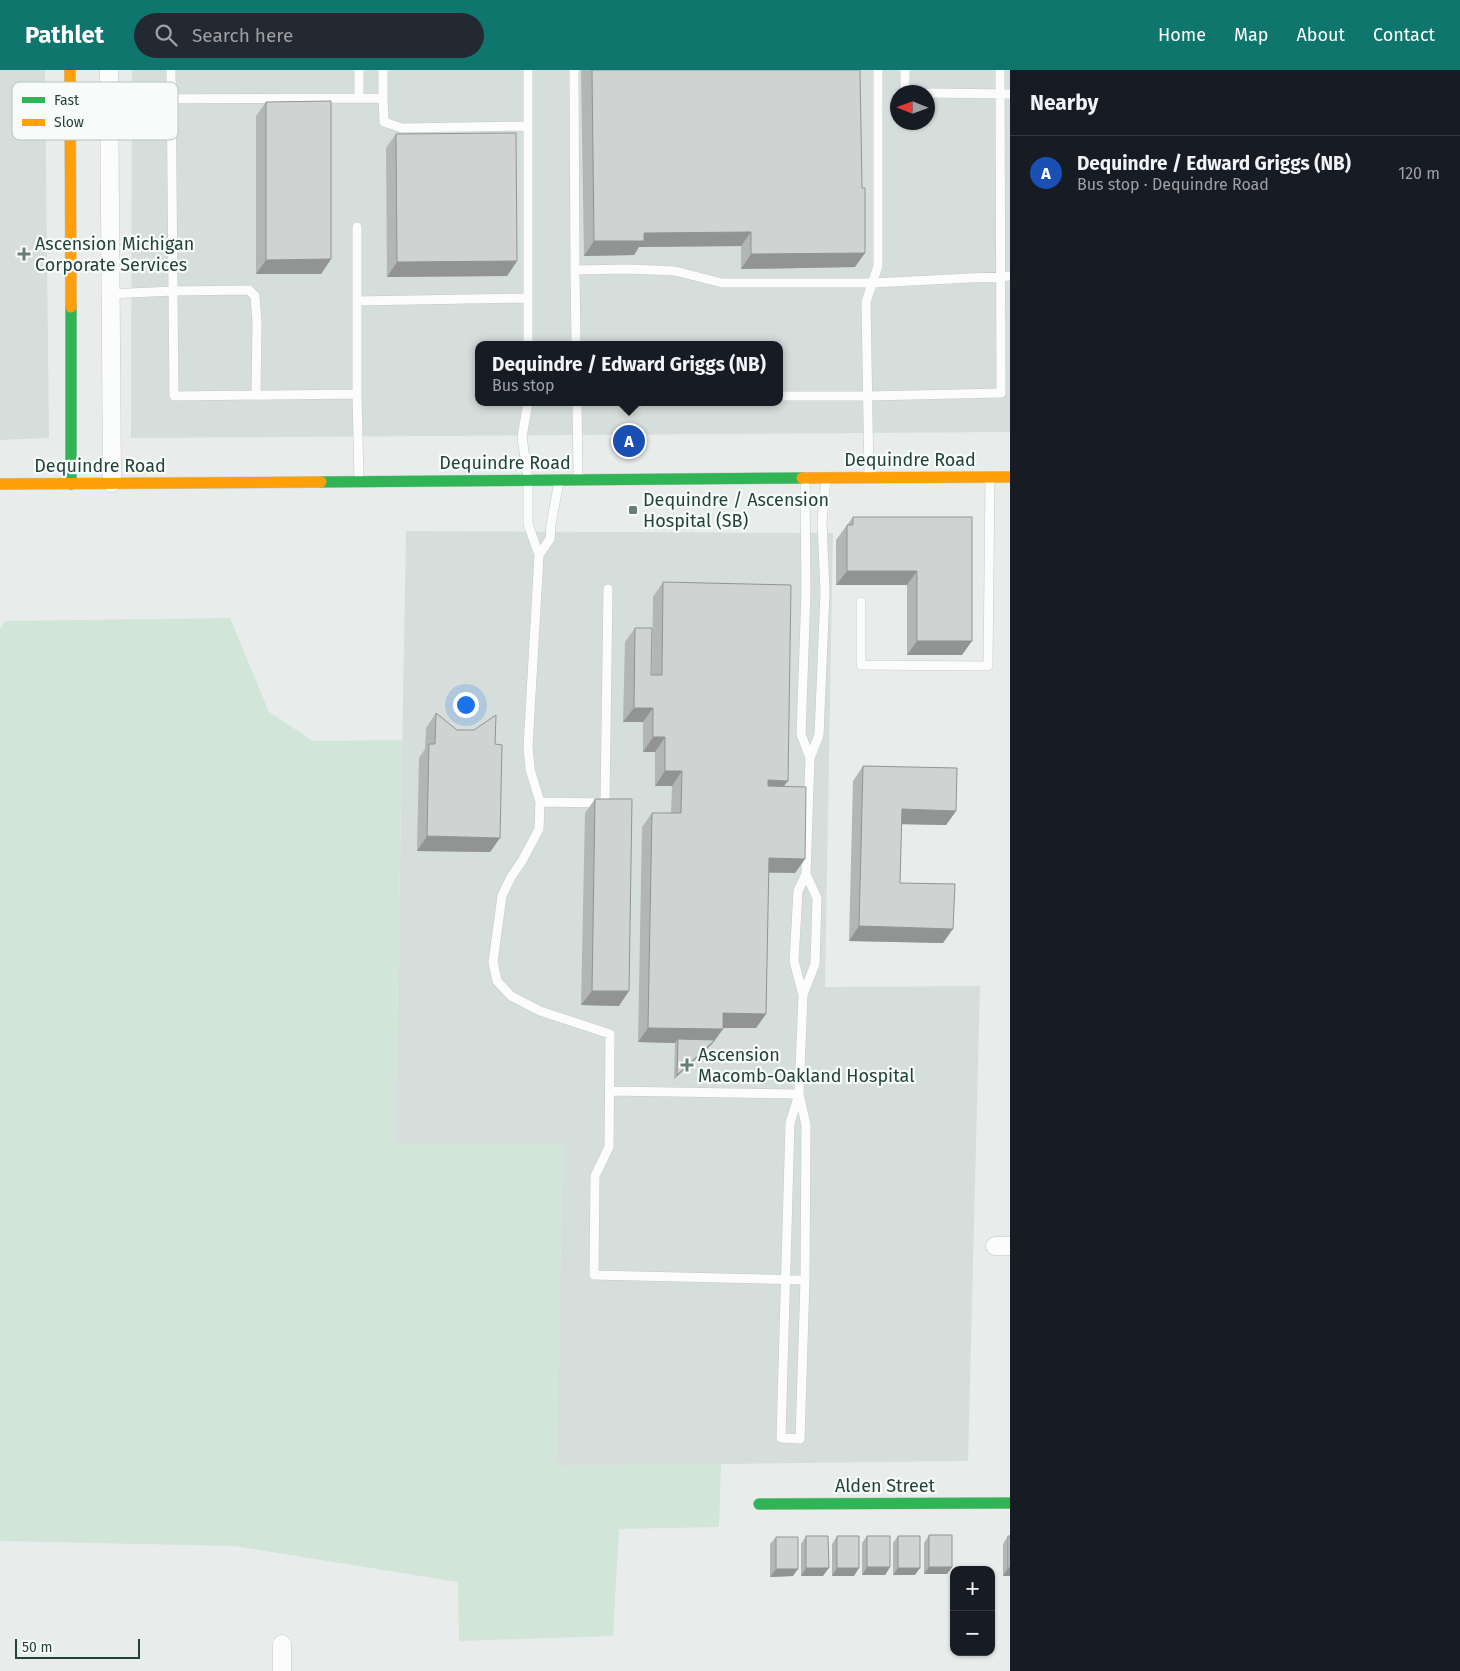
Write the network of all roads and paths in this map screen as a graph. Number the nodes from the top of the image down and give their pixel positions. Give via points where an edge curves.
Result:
1 (359, 70) edge
2 (383, 70) edge
3 (528, 70) edge
4 (574, 70) edge
5 (878, 70) edge
6 (905, 70) edge
7 (1000, 70) edge
8 (905, 85) edge
9 (935, 93) edge
10 (1005, 94) edge
11 (178, 98) edge
12 (359, 98) junction
13 (383, 98) junction
14 (528, 126) junction
15 (70, 140) edge
16 (109, 140) edge
17 (171, 140) edge
18 (357, 227) dead end
19 (575, 270) junction
20 (1000, 276) junction
21 (1010, 276) edge
22 (872, 283) junction
23 (173, 291) junction
24 (110, 294) junction
25 (528, 298) junction
26 (358, 301) junction
27 (528, 341) edge
28 (576, 341) edge
29 (256, 394) junction
30 (357, 394) junction
31 (783, 396) edge
32 (868, 396) junction
33 (527, 406) edge
34 (577, 406) edge
35 (990, 477) junction
36 (1010, 477) edge
37 (869, 478) junction
38 (805, 479) junction
39 (826, 479) junction
40 (528, 480) junction
41 (559, 480) junction
42 (578, 480) junction
43 (359, 482) junction
44 (112, 483) junction
45 (0, 484) edge
46 (71, 484) junction
47 (539, 555) junction
48 (608, 589) dead end
49 (861, 602) dead end
50 (810, 758) junction
51 (540, 802) junction
52 (806, 874) junction
53 (803, 995) junction
54 (611, 1091) junction
55 (799, 1094) junction
56 (785, 1280) junction
57 (805, 1280) junction
58 (1010, 1503) edge
59 (760, 1504) dead end
60 (282, 1644) dead end
61 (282, 1671) edge

1 - 12 lane
2 - 13 lane
3 - 14 lane
4 - 19 lane
5 - 22 lane via 878,266
6 - 8 lane
7 - 10 lane
9 - 10 lane
10 - 20 lane
11 - 12 lane
12 - 13 lane
13 - 14 lane via 384,122 402,128
14 - 25 lane
15 - 46 main road
16 - 24 street
17 - 23 lane
18 - 26 lane
19 - 22 lane via 675,271 722,283
19 - 28 lane
20 - 21 lane
20 - 22 lane
20 - 32 lane via 1001,393
22 - 32 lane via 866,302
23 - 24 lane
23 - 29 lane via 249,290 256,296
23 - 29 lane via 174,396
24 - 44 street
25 - 26 lane
25 - 27 lane
26 - 30 lane
29 - 30 lane
30 - 43 lane
31 - 32 lane
32 - 37 lane
33 - 40 lane via 522,437
34 - 42 lane
35 - 36 main road, Dequindre Road
35 - 37 main road, Dequindre Road
35 - 49 lane via 988,666 861,664
37 - 39 main road, Dequindre Road
38 - 39 main road, Dequindre Road
38 - 42 main road, Dequindre Road
38 - 50 lane via 806,593 801,734
39 - 50 lane via 822,522 825,592 819,735
40 - 41 main road, Dequindre Road
40 - 43 main road, Dequindre Road
40 - 47 lane via 528,524
41 - 42 main road, Dequindre Road
41 - 47 lane via 550,539
43 - 44 main road, Dequindre Road
44 - 46 main road, Dequindre Road
45 - 46 main road, Dequindre Road
47 - 51 lane via 528,747 530,769
48 - 51 lane via 605,803
50 - 52 lane
51 - 54 lane via 539,829 502,896 493,962 497,981 512,996 540,1011 610,1034
52 - 53 lane via 798,891 794,961
52 - 53 lane via 817,898 815,964
53 - 55 lane
54 - 55 lane
54 - 56 lane via 609,1147 595,1176 594,1275
55 - 56 lane via 790,1123
55 - 57 lane via 806,1125
56 - 57 lane
56 - 57 lane via 781,1438 800,1439
58 - 59 main road, Alden Street
60 - 61 street

